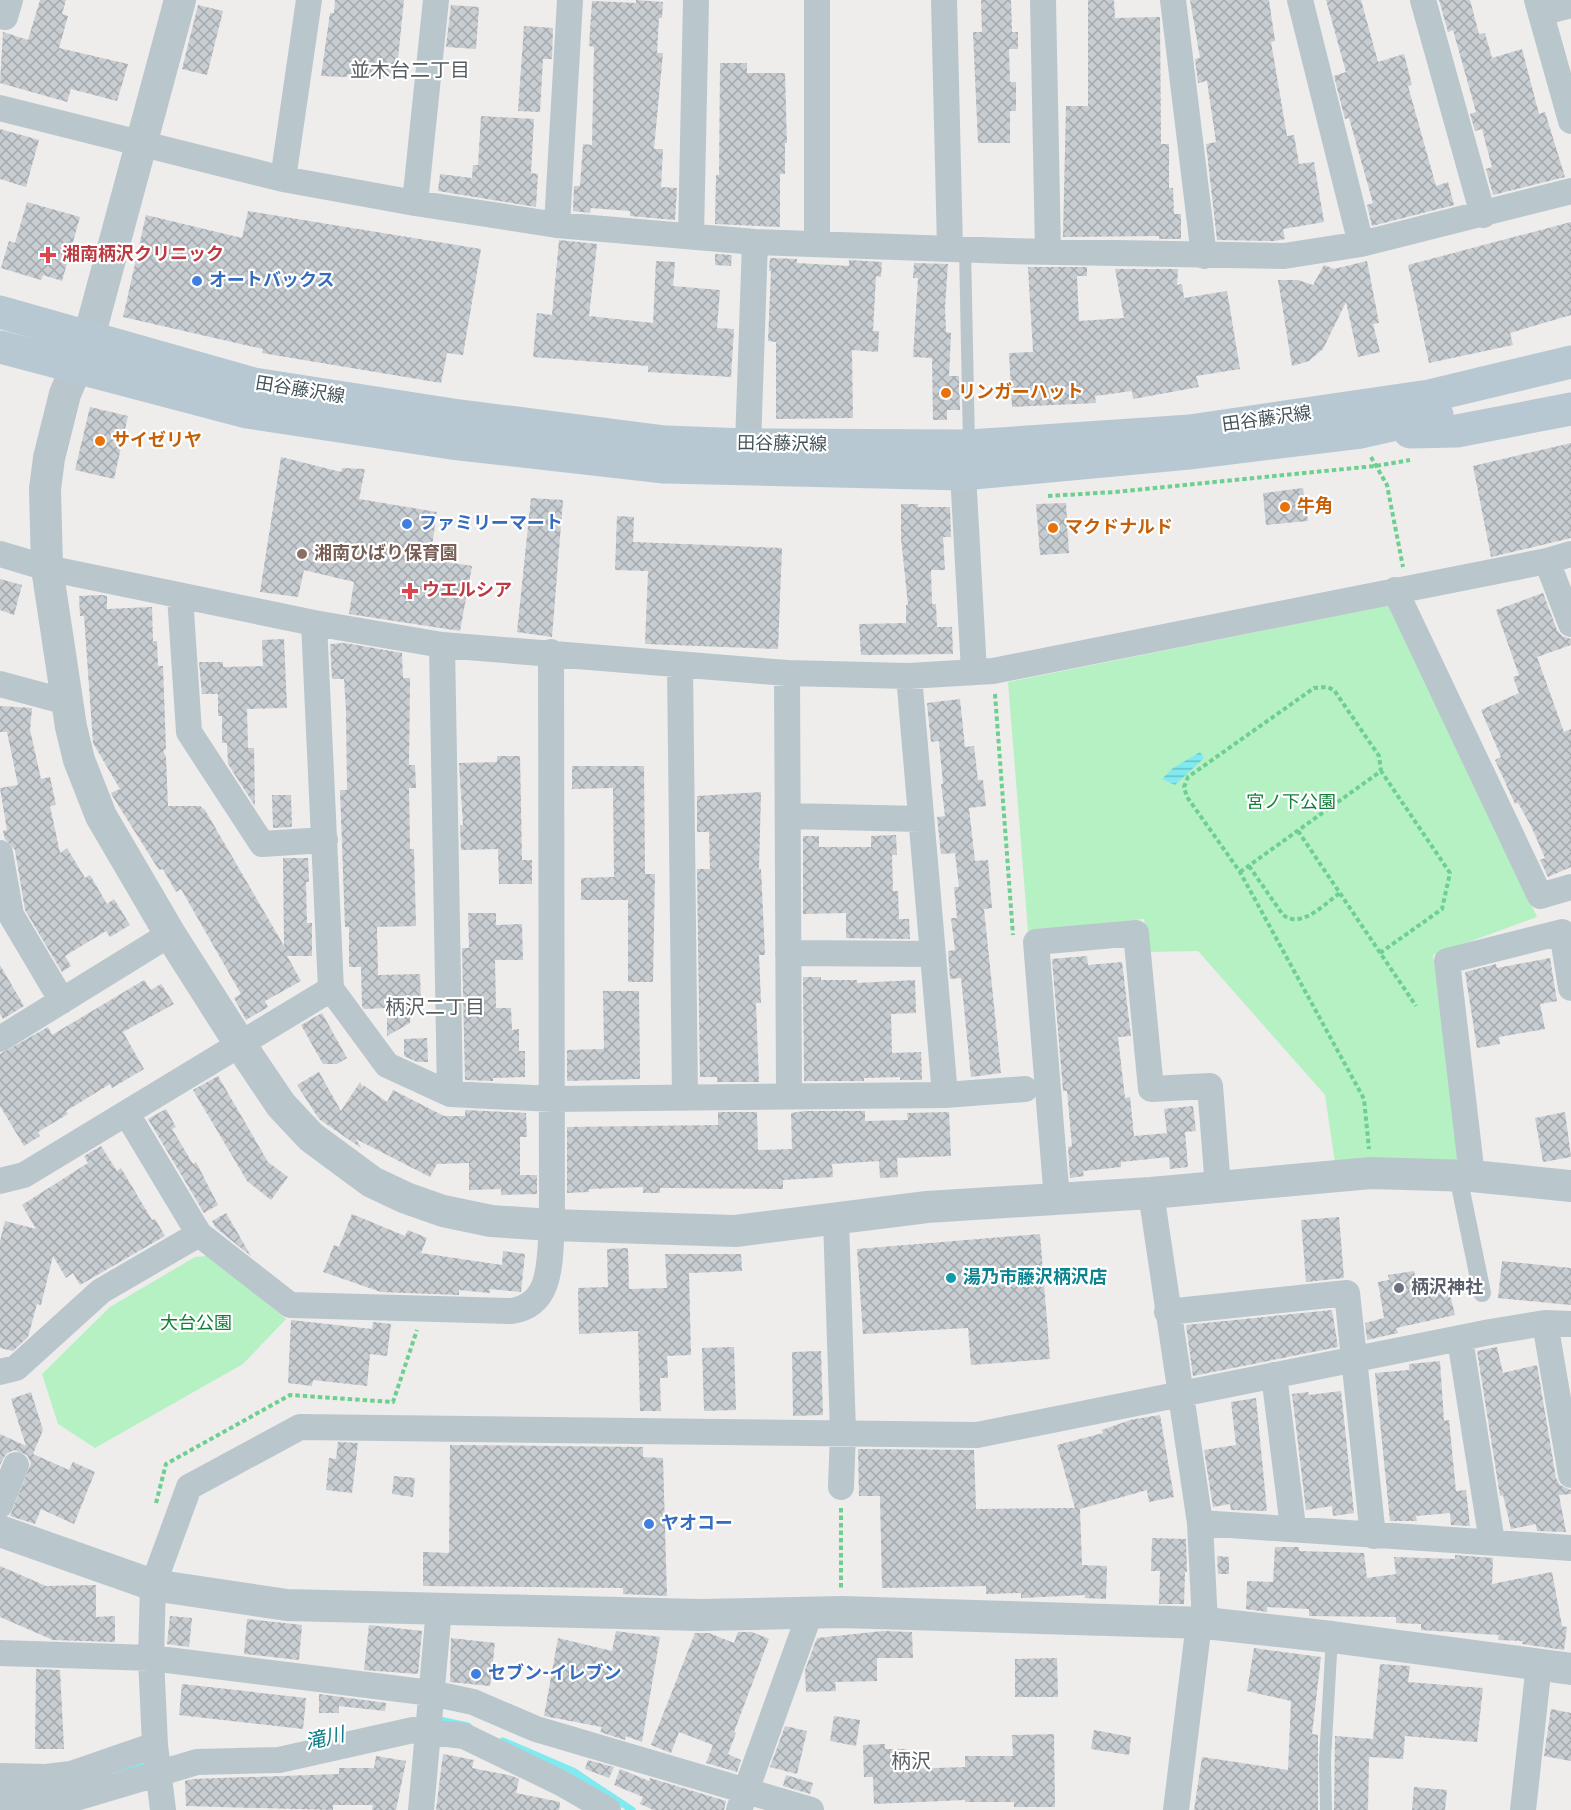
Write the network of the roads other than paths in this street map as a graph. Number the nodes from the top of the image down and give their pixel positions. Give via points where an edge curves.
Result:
1 (10, 0) edge
2 (180, 0) edge
3 (309, 0) edge
4 (436, 0) edge
5 (570, 0) edge
6 (696, 0) edge
7 (817, 0) edge
8 (944, 0) edge
9 (1043, 0) edge
10 (1173, 0) edge
11 (1300, 0) edge
12 (1423, 0) edge
13 (1571, 5) edge
14 (1539, 6) edge
15 (0, 16) edge
16 (0, 108) edge
17 (1571, 121) edge
18 (140, 143) junction
19 (283, 178) junction
20 (1571, 191) edge
21 (415, 203) junction
22 (1483, 215) junction
23 (557, 225) junction
24 (692, 236) junction
25 (755, 242) junction
26 (817, 244) junction
27 (1361, 244) junction
28 (958, 248) junction
29 (1048, 252) junction
30 (1204, 256) junction
31 (0, 312) edge
32 (89, 337) junction
33 (1571, 340) edge
34 (0, 347) edge
35 (1571, 362) edge
36 (77, 369) junction
37 (1571, 386) edge
38 (1571, 410) edge
39 (1320, 413) junction
40 (1361, 432) junction
41 (748, 445) junction
42 (966, 460) junction
43 (0, 554) edge
44 (1559, 558) edge
45 (47, 568) junction
46 (1401, 589) junction
47 (180, 596) junction
48 (314, 623) junction
49 (1571, 624) edge
50 (442, 645) junction
51 (551, 652) junction
52 (680, 665) junction
53 (974, 671) junction
54 (787, 672) junction
55 (909, 676) junction
56 (0, 684) edge
57 (67, 702) junction
58 (788, 816) junction
59 (921, 819) junction
60 (325, 840) junction
61 (0, 853) edge
62 (1571, 887) edge
63 (170, 934) junction
64 (788, 953) junction
65 (933, 954) junction
66 (1571, 988) edge
67 (331, 989) junction
68 (62, 1001) junction
69 (0, 1039) edge
70 (240, 1044) junction
71 (1025, 1089) dead end
72 (450, 1095) junction
73 (945, 1095) junction
74 (789, 1096) junction
75 (685, 1098) junction
76 (554, 1099) junction
77 (127, 1114) junction
78 (1465, 1176) junction
79 (0, 1181) edge
80 (1571, 1186) edge
81 (1218, 1187) junction
82 (1151, 1193) junction
83 (1057, 1200) junction
84 (836, 1220) junction
85 (552, 1225) junction
86 (198, 1234) junction
87 (1482, 1293) dead end
88 (1167, 1312) junction
89 (1545, 1323) junction
90 (1571, 1324) edge
91 (1460, 1339) junction
92 (1354, 1359) junction
93 (0, 1372) edge
94 (1274, 1375) junction
95 (1180, 1394) junction
96 (843, 1432) junction
97 (16, 1465) dead end
98 (1571, 1475) edge
99 (841, 1487) road end
100 (0, 1505) edge
101 (1200, 1523) junction
102 (1293, 1527) junction
103 (0, 1531) edge
104 (1373, 1536) junction
105 (1492, 1542) junction
106 (1571, 1548) edge
107 (153, 1585) junction
108 (439, 1609) junction
109 (810, 1613) junction
110 (1202, 1623) junction
111 (1332, 1637) junction
112 (0, 1653) edge
113 (151, 1658) junction
114 (1539, 1664) junction
115 (1571, 1669) edge
116 (431, 1693) junction
117 (428, 1732) junction
118 (155, 1744) junction
119 (158, 1772) junction
120 (0, 1776) edge
121 (742, 1799) edge
122 (0, 1801) edge
123 (163, 1810) edge
124 (421, 1810) edge
125 (608, 1810) edge
126 (811, 1810) edge
127 (1176, 1810) edge
128 (1326, 1810) edge
129 (1523, 1810) edge

1 - 15 street via 5,17
2 - 18 street
3 - 19 street
4 - 21 street
5 - 23 street
6 - 24 street
7 - 26 street
8 - 28 street
9 - 29 street
10 - 30 street
11 - 27 street
12 - 22 street
13 - 14 street
14 - 17 street
16 - 18 street
18 - 19 street
18 - 32 street
19 - 21 street
20 - 22 street
21 - 23 street
22 - 27 street
23 - 24 street
24 - 25 street
25 - 26 street
25 - 41 street
26 - 28 street
27 - 30 street via 1284,256
28 - 29 street
28 - 42 lane
29 - 30 street
31 - 32 main road, 田谷藤沢線
32 - 36 street
32 - 41 main road, 田谷藤沢線 via 254,384 665,442
33 - 39 main road
34 - 36 main road, 田谷藤沢線
35 - 39 main road, 田谷藤沢線 via 1429,396
36 - 42 main road, 田谷藤沢線 via 247,412 451,443 663,466
36 - 45 street via 65,394 49,458 45,511
37 - 40 main road, 田谷藤沢線
38 - 40 main road via 1457,431
39 - 42 main road, 田谷藤沢線
40 - 42 main road, 田谷藤沢線 via 1189,453
41 - 42 main road, 田谷藤沢線
42 - 53 street
43 - 45 street
44 - 46 street
44 - 49 street
45 - 47 street
45 - 57 street
46 - 53 street via 993,671
46 - 62 street via 1540,896
47 - 48 street
47 - 60 street via 189,732 262,844
48 - 50 street
48 - 60 street
50 - 51 street
50 - 72 street
51 - 52 street
51 - 76 street
52 - 54 street
52 - 75 street
53 - 55 street
54 - 55 street
54 - 58 street
55 - 59 street
56 - 57 street
57 - 63 street via 90,792
58 - 59 street
58 - 64 street
59 - 65 street
60 - 67 street
61 - 68 street via 11,915
63 - 68 street
63 - 70 street
64 - 65 street
64 - 74 street
65 - 73 street
66 - 78 street via 1562,932 1447,961
67 - 70 street
67 - 72 street via 387,1065
68 - 69 street
70 - 77 street
70 - 85 street via 281,1105 311,1137 372,1182 443,1211 491,1221
71 - 73 street
72 - 76 street
73 - 74 street
74 - 75 street
75 - 76 street
76 - 85 street
77 - 79 street via 24,1175
77 - 86 street
78 - 80 street
78 - 81 street via 1371,1173
78 - 87 street
81 - 82 street
81 - 83 street via 1210,1086 1151,1089 1136,933 1036,942
82 - 83 street
82 - 88 street
83 - 84 street via 927,1207
84 - 85 street via 735,1231
84 - 96 street
85 - 86 street via 542,1294 533,1304 512,1311 290,1305
86 - 93 street via 101,1291 16,1368
88 - 92 street via 1347,1293
88 - 95 street
89 - 90 street
89 - 91 street
89 - 98 street
91 - 92 street
91 - 105 street
92 - 94 street
92 - 104 street
94 - 95 street
94 - 102 street
95 - 96 street via 977,1435
95 - 101 street
96 - 99 street
96 - 107 street via 300,1427 189,1487
97 - 100 street
101 - 102 street
101 - 110 street
102 - 104 street
103 - 107 street
104 - 105 street
105 - 106 street
107 - 108 street via 287,1605
107 - 113 street
108 - 109 street via 700,1615
108 - 116 street
109 - 110 street
109 - 121 street
110 - 111 street
110 - 127 street
111 - 114 street
111 - 128 lane
112 - 113 street
113 - 116 street
113 - 118 street
114 - 115 street
114 - 129 street
116 - 117 street
116 - 121 street via 473,1702 536,1729
117 - 119 street via 413,1730 279,1760 197,1762
117 - 124 street
117 - 125 street via 464,1736
118 - 119 street
118 - 120 street via 71,1774
119 - 122 street via 76,1798 52,1802
119 - 123 street
121 - 126 street

